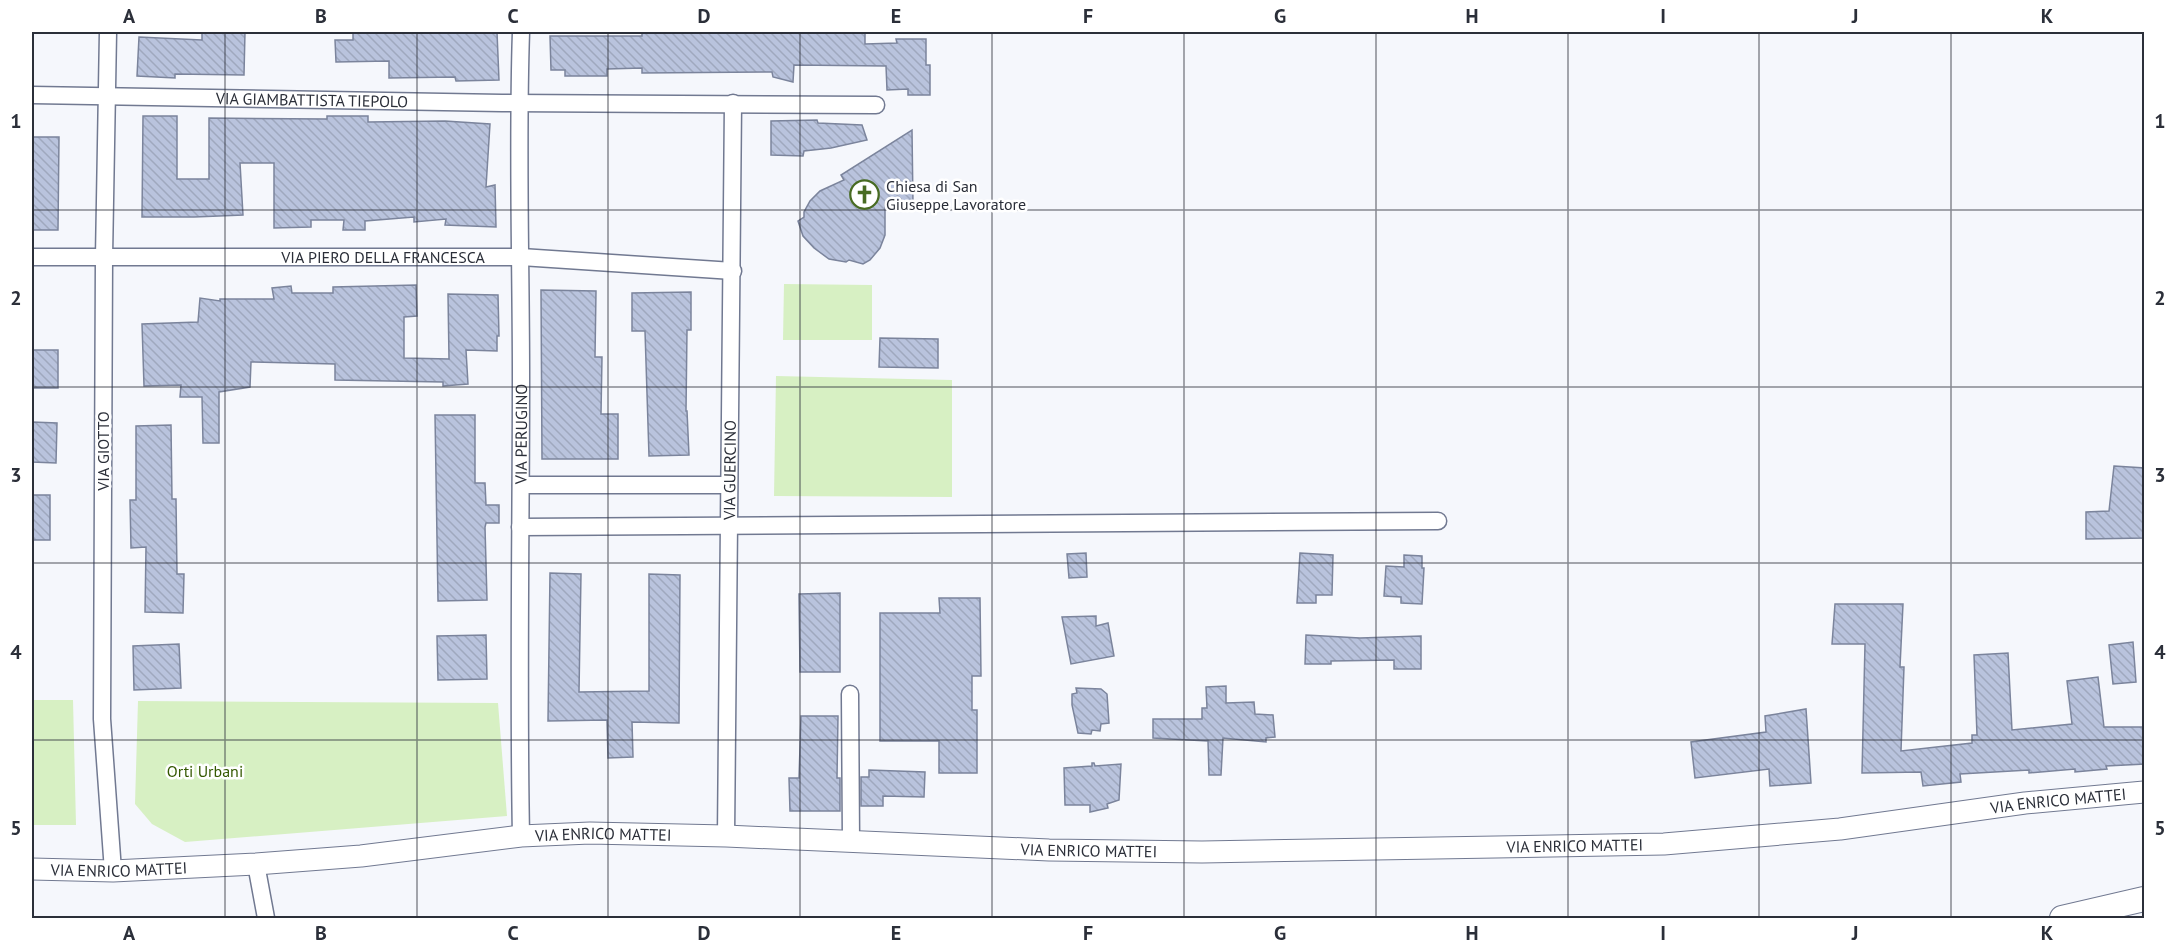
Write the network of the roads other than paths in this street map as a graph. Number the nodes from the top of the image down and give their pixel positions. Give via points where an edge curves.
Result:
1 (108, 32) edge
2 (521, 32) edge
3 (32, 95) edge
4 (106, 96) junction
5 (519, 103) junction
6 (733, 104) junction
7 (876, 105) dead end
8 (32, 256) edge
9 (104, 257) junction
10 (521, 257) junction
11 (733, 271) junction
12 (521, 485) junction
13 (728, 485) junction
14 (1438, 521) dead end
15 (520, 527) junction
16 (728, 527) junction
17 (850, 694) dead end
18 (2145, 792) edge
19 (521, 836) junction
20 (726, 836) junction
21 (851, 842) junction
22 (256, 864) junction
23 (32, 869) edge
24 (113, 871) junction
25 (2145, 899) edge
26 (266, 918) edge
27 (2062, 918) edge

1 - 4 street, VIA GIOTTO
2 - 5 street, VIA PERUGINO
3 - 4 street, VIA GIAMBATTISTA TIEPOLO
4 - 5 street, VIA GIAMBATTISTA TIEPOLO
4 - 9 street, VIA GIOTTO
5 - 6 street, VIA GIAMBATTISTA TIEPOLO
5 - 10 street, VIA PERUGINO
6 - 7 street, VIA GIAMBATTISTA TIEPOLO
6 - 11 street, VIA GUERCINO
8 - 9 street, VIA PIERO DELLA FRANCESCA
9 - 10 street, VIA PIERO DELLA FRANCESCA
9 - 24 street, VIA GIOTTO via 102,718
10 - 11 street, VIA PIERO DELLA FRANCESCA
10 - 12 street, VIA PERUGINO
11 - 13 street, VIA GUERCINO
12 - 13 street
12 - 15 street, VIA PERUGINO
13 - 16 street, VIA GUERCINO
14 - 16 street
15 - 16 street
15 - 19 street, VIA PERUGINO
16 - 20 street, VIA GUERCINO
17 - 21 street
18 - 21 street, VIA ENRICO MATTEI via 2025,803 1840,829 1664,844 1202,852
19 - 20 street, VIA ENRICO MATTEI
19 - 22 street, VIA ENRICO MATTEI via 361,856
20 - 21 street, VIA ENRICO MATTEI
22 - 24 street, VIA ENRICO MATTEI
22 - 26 street
23 - 24 street, VIA ENRICO MATTEI
25 - 27 main road

